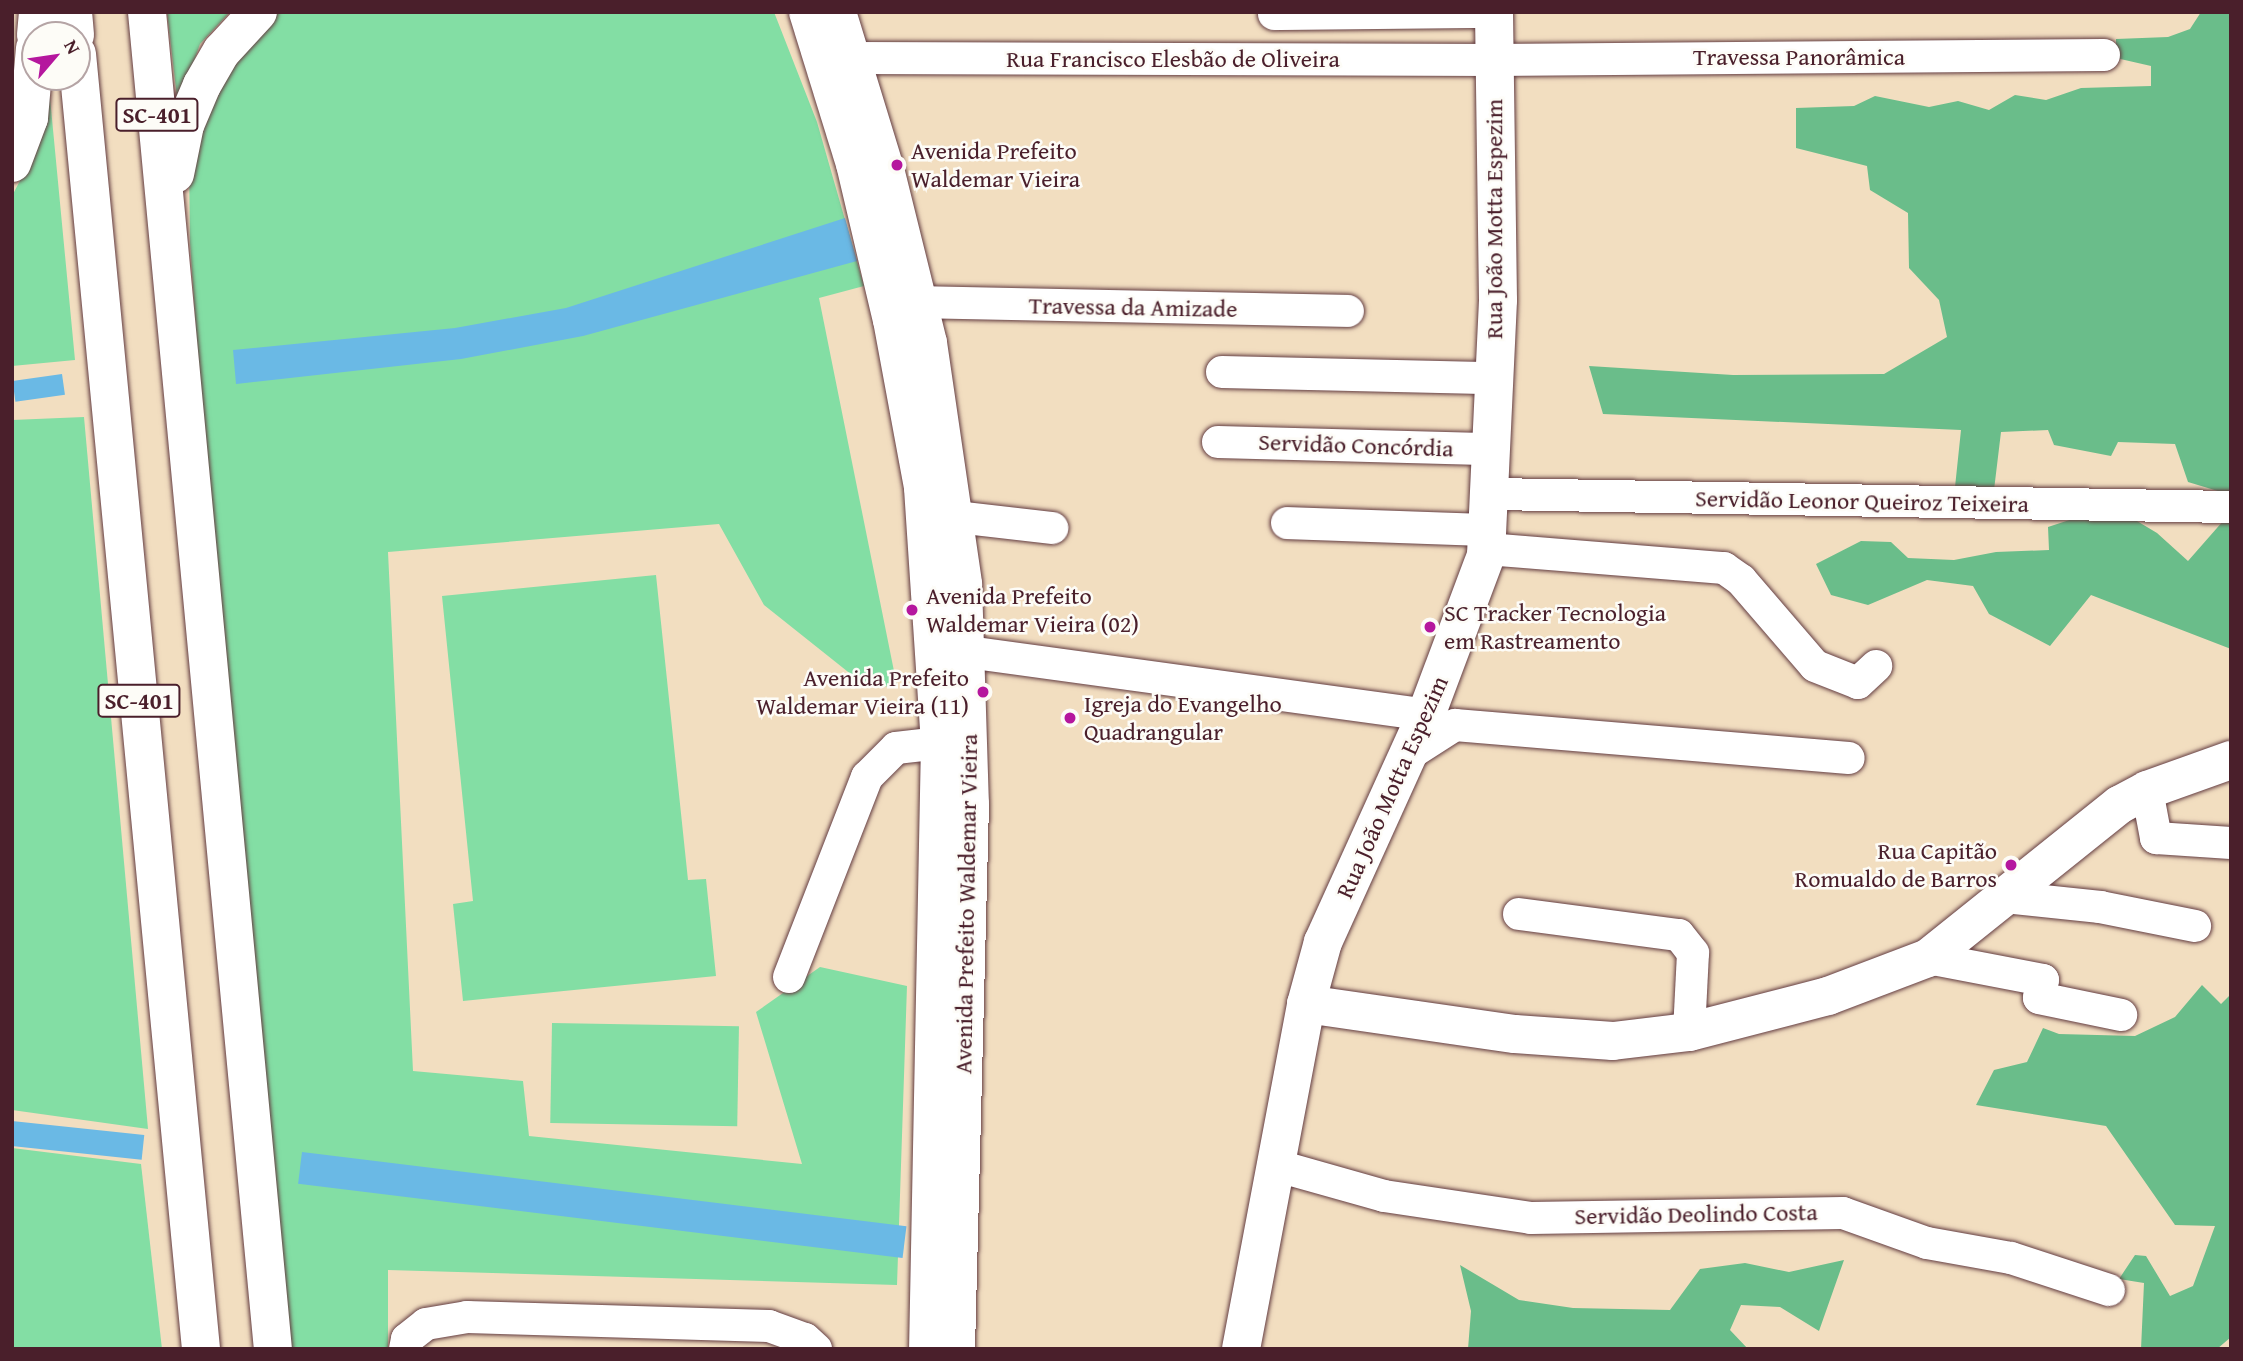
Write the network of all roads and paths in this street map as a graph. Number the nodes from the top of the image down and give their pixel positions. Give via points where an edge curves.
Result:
1 (147, 12) edge
2 (258, 12) edge
3 (808, 12) edge
4 (837, 12) edge
5 (1481, 12) edge
6 (1494, 12) edge
7 (1275, 14) edge
8 (2104, 55) dead end
9 (852, 58) junction
10 (1494, 60) junction
11 (31, 91) edge
12 (81, 91) edge
13 (12, 163) edge
14 (167, 218) junction
15 (918, 302) junction
16 (1348, 312) dead end
17 (1222, 372) dead end
18 (1494, 378) junction
19 (1218, 442) dead end
20 (1493, 449) junction
21 (2231, 506) edge
22 (1287, 523) dead end
23 (1490, 524) junction
24 (947, 528) junction
25 (1052, 528) dead end
26 (968, 652) junction
27 (1876, 666) dead end
28 (1426, 715) junction
29 (940, 743) junction
30 (1408, 755) junction
31 (1849, 758) dead end
32 (2231, 760) edge
33 (2147, 790) junction
34 (2231, 843) edge
35 (2005, 897) junction
36 (1519, 914) dead end
37 (2194, 926) dead end
38 (1928, 958) junction
39 (789, 977) dead end
40 (1306, 1004) junction
41 (2121, 1015) dead end
42 (1689, 1032) junction
43 (1278, 1166) junction
44 (2109, 1290) dead end
45 (942, 1348) edge
46 (201, 1349) edge
47 (273, 1349) edge
48 (405, 1349) edge
49 (816, 1349) edge
50 (1241, 1349) edge

1 - 14 main road, SC-401
2 - 14 main road via 222,51 202,85 185,125
3 - 24 main road, Avenida Prefeito Waldemar Vieira via 855,164 892,320 923,488
4 - 9 main road, Avenida Prefeito Waldemar Vieira
5 - 7 street
6 - 10 main road, Rua João Motta Espezim
8 - 10 street, Travessa Panorâmica
9 - 10 street, Rua Francisco Elesbão de Oliveira
9 - 15 main road, Avenida Prefeito Waldemar Vieira
10 - 18 main road, Rua João Motta Espezim
11 - 13 main road via 29,118
12 - 46 main road, SC-401
14 - 47 main road, SC-401
15 - 16 street, Travessa da Amizade
15 - 24 main road, Avenida Prefeito Waldemar Vieira
17 - 18 street
18 - 20 main road, Rua João Motta Espezim
19 - 20 street, Servidão Concórdia
20 - 23 main road, Rua João Motta Espezim
21 - 23 street, Servidão Leonor Queiroz Teixeira
22 - 23 street
23 - 27 street via 1724,568 1741,580 1815,666 1858,683
23 - 28 main road, Rua João Motta Espezim via 1476,589
24 - 25 street
24 - 26 main road, Avenida Prefeito Waldemar Vieira
24 - 29 main road, Avenida Prefeito Waldemar Vieira
26 - 28 street
26 - 45 main road, Avenida Prefeito Waldemar Vieira via 970,804
28 - 30 main road, Rua João Motta Espezim
29 - 39 street via 896,748 867,777
29 - 45 main road, Avenida Prefeito Waldemar Vieira
30 - 31 street via 1455,725
30 - 40 main road, Rua João Motta Espezim via 1323,942
32 - 33 main road
33 - 34 street via 2156,838
33 - 35 main road via 2089,827
35 - 37 street via 2100,907
35 - 38 main road
36 - 42 street via 1679,935 1693,953
38 - 41 street via 2043,979 2039,998
38 - 42 main road via 1828,996
40 - 42 main road via 1571,1040 1652,1039
40 - 43 main road, Rua João Motta Espezim
43 - 44 street, Servidão Deolindo Costa via 1384,1196 1531,1218 1843,1213 1927,1243 2011,1258
43 - 50 main road, Rua João Motta Espezim
48 - 49 street via 407,1339 426,1324 467,1317 769,1326 805,1339

